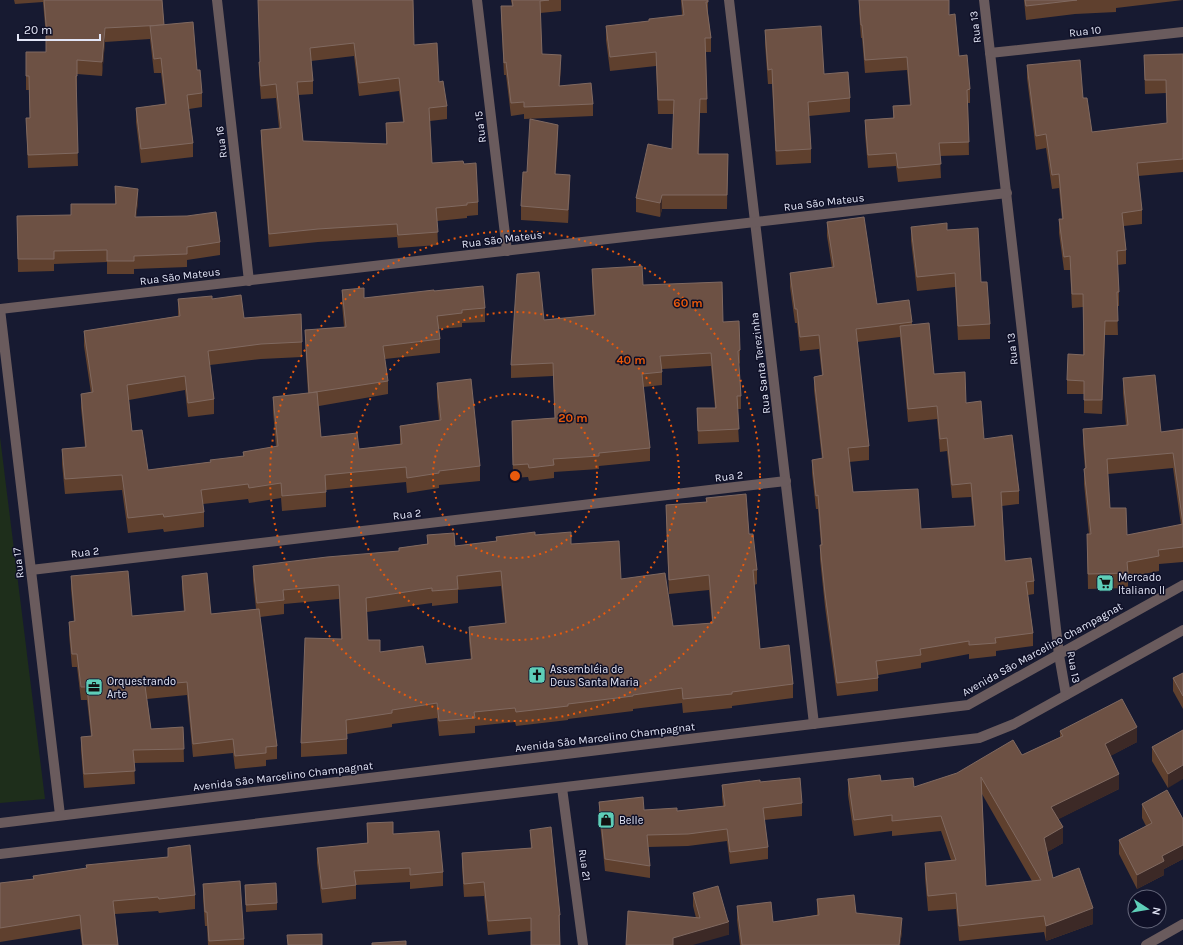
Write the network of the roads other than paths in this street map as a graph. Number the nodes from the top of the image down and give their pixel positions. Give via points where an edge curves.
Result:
1 (217, 0) edge
2 (477, 0) edge
3 (729, 0) edge
4 (984, 0) edge
5 (1183, 32) edge
6 (990, 54) junction
7 (1007, 193) junction
8 (755, 222) junction
9 (507, 251) junction
10 (249, 281) junction
11 (0, 309) edge
12 (786, 481) junction
13 (31, 570) junction
14 (1183, 585) edge
15 (1183, 630) edge
16 (1059, 654) junction
17 (1066, 695) junction
18 (814, 724) junction
19 (562, 788) junction
20 (60, 815) junction
21 (0, 823) edge
22 (0, 854) edge
23 (1183, 924) edge
24 (583, 945) edge
25 (1146, 945) edge

1 - 10 street, Rua 16
2 - 9 street, Rua 15
3 - 8 street, Rua Santa Terezinha
4 - 6 street, Rua 13
5 - 6 street, Rua 10
6 - 7 street, Rua 13
7 - 8 street, Rua São Mateus
7 - 16 street, Rua 13
8 - 9 street, Rua São Mateus
8 - 12 street, Rua Santa Terezinha
9 - 10 street, Rua São Mateus
10 - 11 street, Rua São Mateus
11 - 13 street, Rua 17
12 - 13 street, Rua 2
12 - 18 street, Rua Santa Terezinha
13 - 20 street, Rua 17
14 - 16 street, Avenida São Marcelino Champagnat
15 - 17 street
16 - 17 street, Rua 13
16 - 18 street, Avenida São Marcelino Champagnat via 968,705
17 - 19 street via 1014,724 980,738
18 - 20 street, Avenida São Marcelino Champagnat
19 - 22 street
19 - 24 street, Rua 21
20 - 21 street, Avenida São Marcelino Champagnat
23 - 25 street

